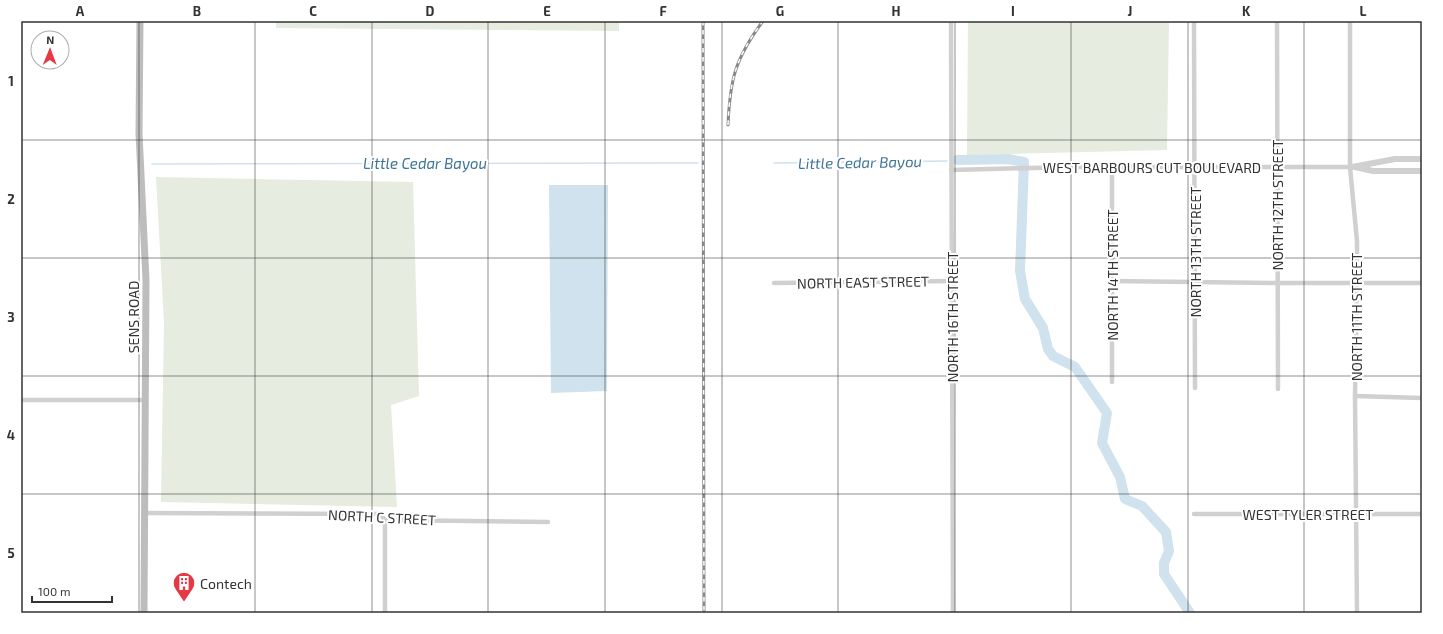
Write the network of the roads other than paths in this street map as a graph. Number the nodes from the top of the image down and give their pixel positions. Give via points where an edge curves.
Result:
1 (140, 21) edge
2 (952, 21) edge
3 (1194, 21) edge
4 (1277, 21) edge
5 (1350, 21) edge
6 (1422, 158) edge
7 (1277, 166) junction
8 (1112, 167) junction
9 (1194, 167) junction
10 (1351, 167) junction
11 (951, 170) junction
12 (1422, 171) edge
13 (952, 281) junction
14 (1112, 281) junction
15 (1195, 282) junction
16 (774, 283) dead end
17 (1278, 283) junction
18 (1357, 283) junction
19 (1422, 283) edge
20 (1112, 382) dead end
21 (1195, 388) dead end
22 (1278, 389) dead end
23 (1356, 396) junction
24 (1422, 398) edge
25 (21, 400) edge
26 (146, 400) junction
27 (144, 512) junction
28 (1194, 514) dead end
29 (1356, 514) junction
30 (1422, 514) edge
31 (385, 520) junction
32 (548, 522) dead end
33 (144, 613) edge
34 (385, 613) edge
35 (953, 613) edge
36 (1357, 613) edge

1 - 26 main road, SENS ROAD via 139,133 146,280
2 - 11 street, NORTH 16TH STREET
3 - 9 street, NORTH 13TH STREET
4 - 7 street, NORTH 12TH STREET
5 - 10 street, NORTH 11TH STREET
6 - 10 street, WEST BARBOURS CUT BOULEVARD via 1394,159
7 - 9 street, WEST BARBOURS CUT BOULEVARD
7 - 10 street, WEST BARBOURS CUT BOULEVARD
7 - 17 street, NORTH 12TH STREET
8 - 9 street, WEST BARBOURS CUT BOULEVARD
8 - 11 street, WEST BARBOURS CUT BOULEVARD
8 - 14 street, NORTH 14TH STREET
9 - 15 street, NORTH 13TH STREET
10 - 12 street, WEST BARBOURS CUT BOULEVARD via 1373,171
10 - 18 street, NORTH 11TH STREET via 1357,240
11 - 13 street, NORTH 16TH STREET
13 - 16 street, NORTH EAST STREET
13 - 35 street, NORTH 16TH STREET
14 - 15 street
14 - 20 street, NORTH 14TH STREET
15 - 17 street
15 - 21 street, NORTH 13TH STREET
17 - 18 street
17 - 22 street, NORTH 12TH STREET
18 - 19 street
18 - 23 street, NORTH 11TH STREET
23 - 24 street
23 - 29 street, NORTH 11TH STREET
25 - 26 street
26 - 27 main road, SENS ROAD
27 - 31 street, NORTH C STREET via 380,514
27 - 33 main road, SENS ROAD
28 - 29 street, WEST TYLER STREET
29 - 30 street, WEST TYLER STREET
29 - 36 street, NORTH 11TH STREET
31 - 32 street, NORTH C STREET
31 - 34 street

